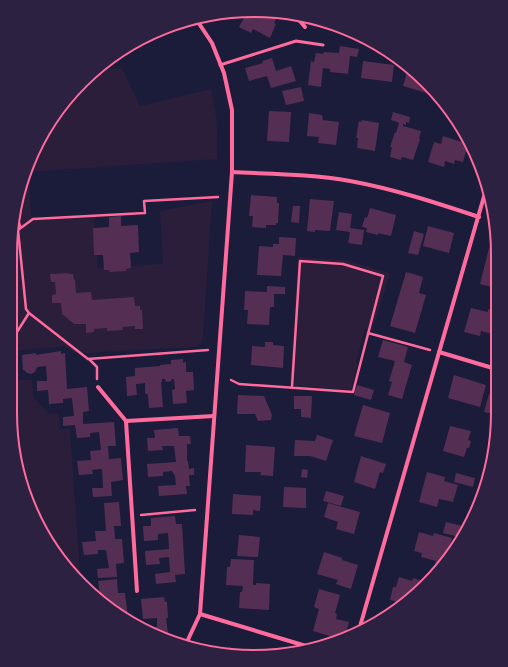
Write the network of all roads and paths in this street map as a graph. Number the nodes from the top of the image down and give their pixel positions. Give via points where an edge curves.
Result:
1 (300, 22) edge
2 (199, 24) edge
3 (305, 28) dead end
4 (323, 45) dead end
5 (220, 65) junction
6 (232, 172) junction
7 (218, 197) dead end
8 (484, 198) edge
9 (479, 217) junction
10 (18, 230) edge
11 (18, 233) edge
12 (29, 313) junction
13 (17, 332) edge
14 (368, 333) junction
15 (208, 350) dead end
16 (438, 352) junction
17 (88, 359) junction
18 (491, 368) edge
19 (231, 380) dead end
20 (98, 387) joint
21 (292, 387) junction
22 (214, 416) junction
23 (126, 422) junction
24 (195, 510) dead end
25 (132, 515) junction
26 (137, 591) dead end
27 (200, 614) junction
28 (359, 626) edge
29 (188, 640) edge
30 (302, 645) edge

1 - 3 street
2 - 5 street via 212,43
4 - 5 lane via 296,42
5 - 6 street via 232,110
6 - 9 street via 349,181 416,196
6 - 22 street
7 - 10 path via 144,201 145,213 33,219
8 - 9 street
9 - 16 street
11 - 12 path via 25,304
12 - 13 path
12 - 17 path
14 - 16 path
14 - 21 path via 353,392
14 - 21 path via 383,276 343,264 300,261
15 - 17 path
16 - 18 street
16 - 28 street
17 - 20 path via 97,368
19 - 21 path via 239,384
20 - 23 street
22 - 23 street
22 - 27 street
23 - 25 street
24 - 25 path
25 - 26 street
27 - 29 street
27 - 30 street

